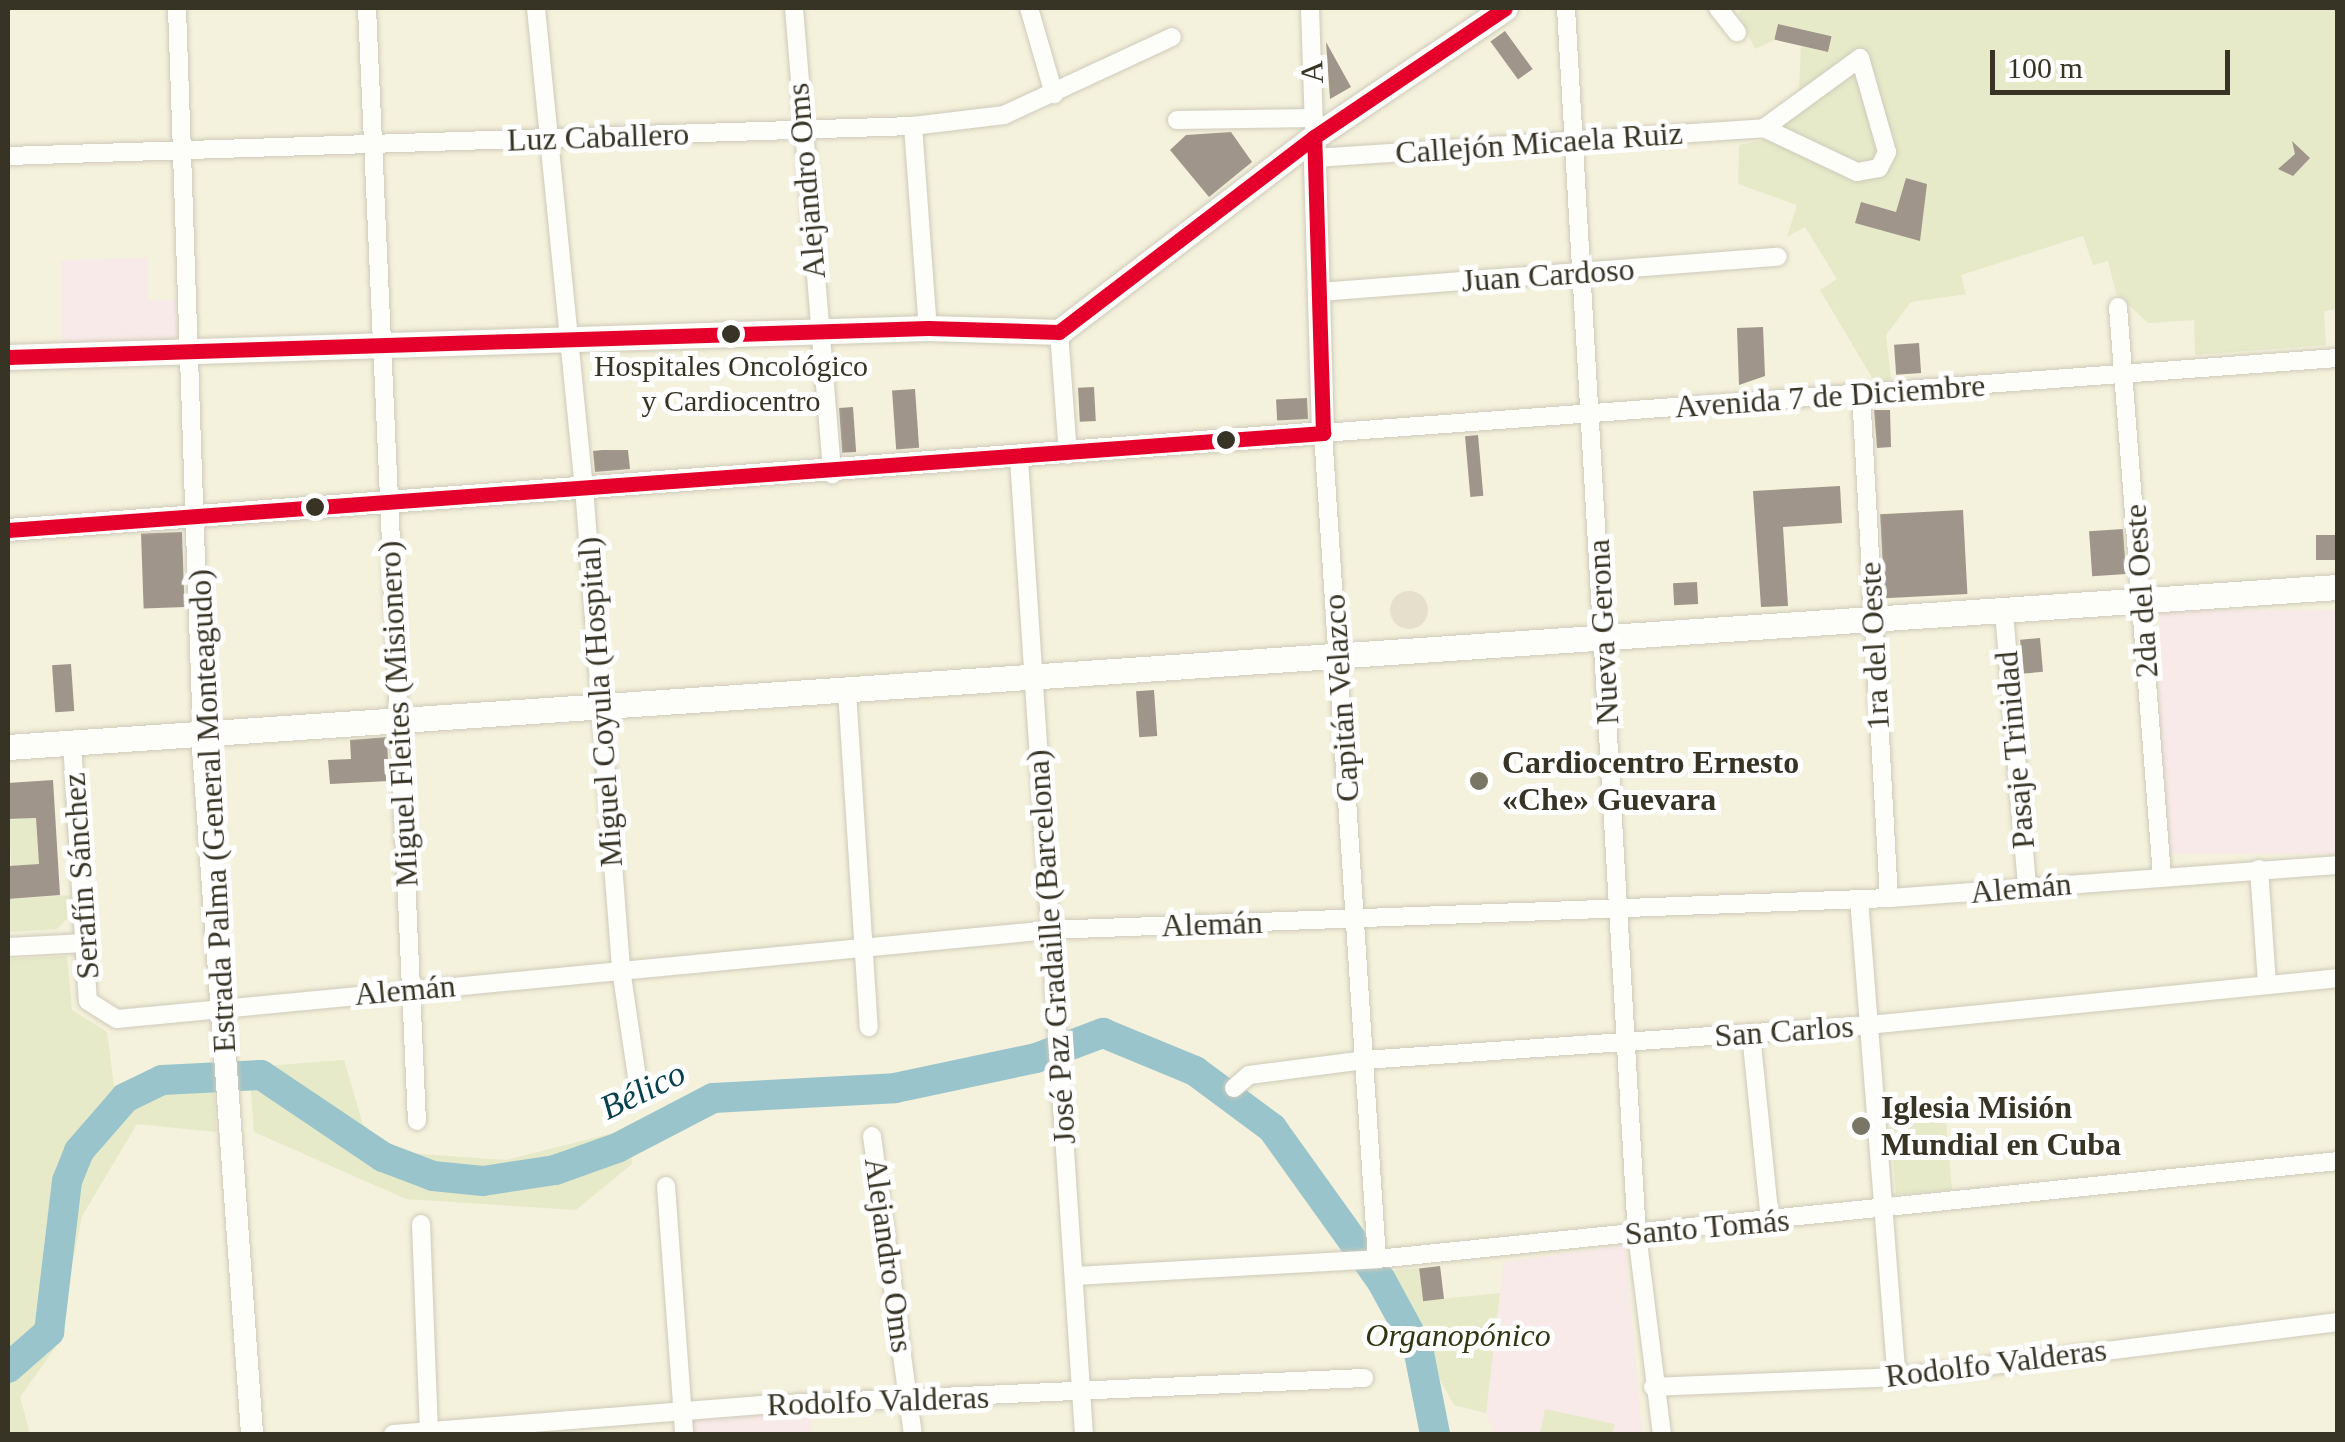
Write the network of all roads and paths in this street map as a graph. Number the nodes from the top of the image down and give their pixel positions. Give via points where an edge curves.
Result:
1 (177, 8) edge
2 (367, 8) edge
3 (536, 8) edge
4 (794, 8) edge
5 (1029, 8) edge
6 (1310, 8) edge
7 (1505, 8) edge
8 (1566, 8) edge
9 (1718, 8) edge
10 (1737, 32) dead end
11 (1172, 37) dead end
12 (1054, 94) junction
13 (1177, 120) dead end
14 (912, 126) junction
15 (1764, 128) junction
16 (801, 132) junction
17 (548, 138) junction
18 (1314, 138) junction
19 (1574, 141) junction
20 (375, 148) junction
21 (184, 153) junction
22 (8, 156) edge
23 (1778, 257) dead end
24 (1581, 273) junction
25 (1319, 292) junction
26 (2118, 306) dead end
27 (928, 328) junction
28 (819, 332) junction
29 (1059, 332) junction
30 (567, 339) junction
31 (381, 345) junction
32 (191, 351) junction
33 (8, 357) edge
34 (2338, 358) edge
35 (2125, 374) junction
36 (1861, 394) junction
37 (1590, 414) junction
38 (1323, 433) junction
39 (1068, 455) junction
40 (1019, 459) junction
41 (832, 474) junction
42 (584, 486) junction
43 (389, 501) junction
44 (197, 516) junction
45 (8, 530) edge
46 (2338, 574) edge
47 (2338, 587) edge
48 (2141, 596) junction
49 (2004, 612) junction
50 (1872, 618) junction
51 (1603, 635) junction
52 (1338, 651) junction
53 (1033, 672) junction
54 (848, 691) junction
55 (600, 697) junction
56 (398, 712) junction
57 (202, 726) junction
58 (8, 730) edge
59 (72, 742) junction
60 (8, 747) edge
61 (2338, 865) edge
62 (2259, 869) junction
63 (2162, 876) junction
64 (2027, 888) junction
65 (1889, 898) junction
66 (1859, 899) junction
67 (1620, 907) junction
68 (1355, 916) junction
69 (1049, 930) junction
70 (84, 943) junction
71 (864, 946) junction
72 (8, 947) edge
73 (621, 969) junction
74 (2338, 978) edge
75 (2267, 984) junction
76 (411, 990) junction
77 (92, 1008) joint
78 (222, 1008) junction
79 (1869, 1025) junction
80 (869, 1026) dead end
81 (1751, 1034) junction
82 (1629, 1043) junction
83 (1364, 1060) junction
84 (1234, 1088) dead end
85 (640, 1098) dead end
86 (417, 1121) dead end
87 (872, 1136) dead end
88 (2338, 1160) edge
89 (666, 1186) dead end
90 (1884, 1210) junction
91 (1770, 1221) junction
92 (421, 1224) dead end
93 (1637, 1234) junction
94 (1377, 1259) junction
95 (1075, 1276) junction
96 (2338, 1322) edge
97 (1897, 1377) junction
98 (1364, 1378) dead end
99 (1653, 1387) junction
100 (1081, 1393) junction
101 (908, 1399) junction
102 (682, 1414) junction
103 (429, 1433) edge
104 (252, 1434) edge
105 (392, 1434) edge
106 (684, 1434) edge
107 (912, 1434) edge
108 (1084, 1434) edge
109 (1662, 1434) edge

1 - 21 street, Estrada Palma (General Monteagudo)
2 - 20 street, Miguel Fleites (Misionero)
3 - 17 street, Miguel Coyula (Hospital)
4 - 16 street, Alejandro Oms
5 - 12 street
6 - 18 street, A
7 - 18 main road
8 - 19 street, Nueva Gerona
9 - 10 street
11 - 12 street, Luz Caballero
12 - 14 street, Luz Caballero via 1004,115
13 - 18 street
14 - 16 street, Luz Caballero
14 - 27 street
15 - 15 street, Callejón Micaela Ruiz via 1860,58 1887,152 1879,168 1857,172
15 - 19 street, Callejón Micaela Ruiz
16 - 17 street, Luz Caballero
16 - 28 street, Alejandro Oms
17 - 20 street, Luz Caballero
17 - 30 street, Miguel Coyula (Hospital)
18 - 19 street, Callejón Micaela Ruiz
18 - 25 street, Capitán Velazco
18 - 29 main road
19 - 24 street, Nueva Gerona
20 - 21 street, Luz Caballero
20 - 31 street, Miguel Fleites (Misionero)
21 - 22 street, Luz Caballero
21 - 32 street, Estrada Palma (General Monteagudo)
23 - 24 street, Juan Cardoso
24 - 25 street, Juan Cardoso
24 - 37 street, Nueva Gerona
25 - 38 street, Capitán Velazco
26 - 35 street, 2da del Oeste
27 - 28 main road
27 - 29 main road
28 - 30 main road
28 - 41 street, Alejandro Oms
29 - 39 street
30 - 31 main road
30 - 42 street, Miguel Coyula (Hospital)
31 - 32 main road
31 - 43 street, Miguel Fleites (Misionero)
32 - 33 main road
32 - 44 street, Estrada Palma (General Monteagudo)
34 - 35 street, Avenida 7 de Diciembre
35 - 36 street, Avenida 7 de Diciembre
35 - 48 street, 2da del Oeste
36 - 37 street, Avenida 7 de Diciembre
36 - 50 street, 1ra del Oeste
37 - 38 street, Avenida 7 de Diciembre
37 - 51 street, Nueva Gerona
38 - 39 street
38 - 52 street, Capitán Velazco
39 - 40 street
40 - 41 street
40 - 53 street, José Paz Gradaille (Barcelona)
41 - 42 street
42 - 43 street
42 - 55 street, Miguel Coyula (Hospital)
43 - 44 street
43 - 56 street, Miguel Fleites (Misionero)
44 - 45 street
44 - 57 street, Estrada Palma (General Monteagudo)
46 - 48 main road
47 - 48 main road
48 - 49 main road
48 - 50 main road
48 - 63 street, 2da del Oeste
49 - 50 main road
49 - 64 street, Pasaje Trinidad
50 - 51 main road
50 - 65 street, 1ra del Oeste
51 - 52 main road
51 - 67 street, Nueva Gerona
52 - 53 main road
52 - 68 street, Capitán Velazco
53 - 54 main road
53 - 55 main road
53 - 69 street, José Paz Gradaille (Barcelona)
54 - 55 main road
54 - 71 street
55 - 56 main road
55 - 73 street, Miguel Coyula (Hospital)
56 - 57 main road
56 - 76 street, Miguel Fleites (Misionero)
57 - 58 main road
57 - 59 main road
57 - 78 street, Estrada Palma (General Monteagudo)
59 - 60 main road
59 - 70 street, Serafín Sánchez
61 - 62 street, Alemán
62 - 63 street, Alemán
62 - 75 street
63 - 64 street, Alemán
64 - 65 street, Alemán
65 - 66 street, Alemán
66 - 67 street, Alemán
66 - 79 street
67 - 68 street, Alemán
67 - 82 street, Nueva Gerona
68 - 69 street, Alemán
68 - 83 street, Capitán Velazco
69 - 71 street, Alemán
69 - 95 street, José Paz Gradaille (Barcelona)
70 - 72 street
70 - 77 street, Serafín Sánchez
71 - 73 street, Alemán
71 - 80 street
73 - 76 street, Alemán
73 - 85 street, Miguel Coyula (Hospital)
74 - 75 street, San Carlos
75 - 79 street, San Carlos
76 - 78 street, Alemán
76 - 86 street, Miguel Fleites (Misionero)
77 - 78 street, Alemán via 117,1019
78 - 104 street, Estrada Palma (General Monteagudo)
79 - 81 street, San Carlos
79 - 90 street
81 - 82 street, San Carlos
81 - 91 street
82 - 83 street, San Carlos
82 - 93 street, Nueva Gerona
83 - 84 street, San Carlos via 1249,1075
83 - 94 street, Capitán Velazco
87 - 101 street, Alejandro Oms
88 - 90 street, Santo Tomás
89 - 102 street
90 - 91 street, Santo Tomás
90 - 97 street
91 - 93 street, Santo Tomás
92 - 103 street
93 - 94 street, Santo Tomás
93 - 99 street, Nueva Gerona
94 - 95 street, Santo Tomás
95 - 100 street, José Paz Gradaille (Barcelona)
96 - 97 street, Rodolfo Valderas
97 - 99 street, Rodolfo Valderas
98 - 100 street, Rodolfo Valderas
99 - 109 street, Nueva Gerona
100 - 101 street, Rodolfo Valderas
100 - 108 street, José Paz Gradaille (Barcelona)
101 - 102 street, Rodolfo Valderas
101 - 107 street, Alejandro Oms
102 - 103 street, Rodolfo Valderas
102 - 106 street
103 - 105 street, Rodolfo Valderas

